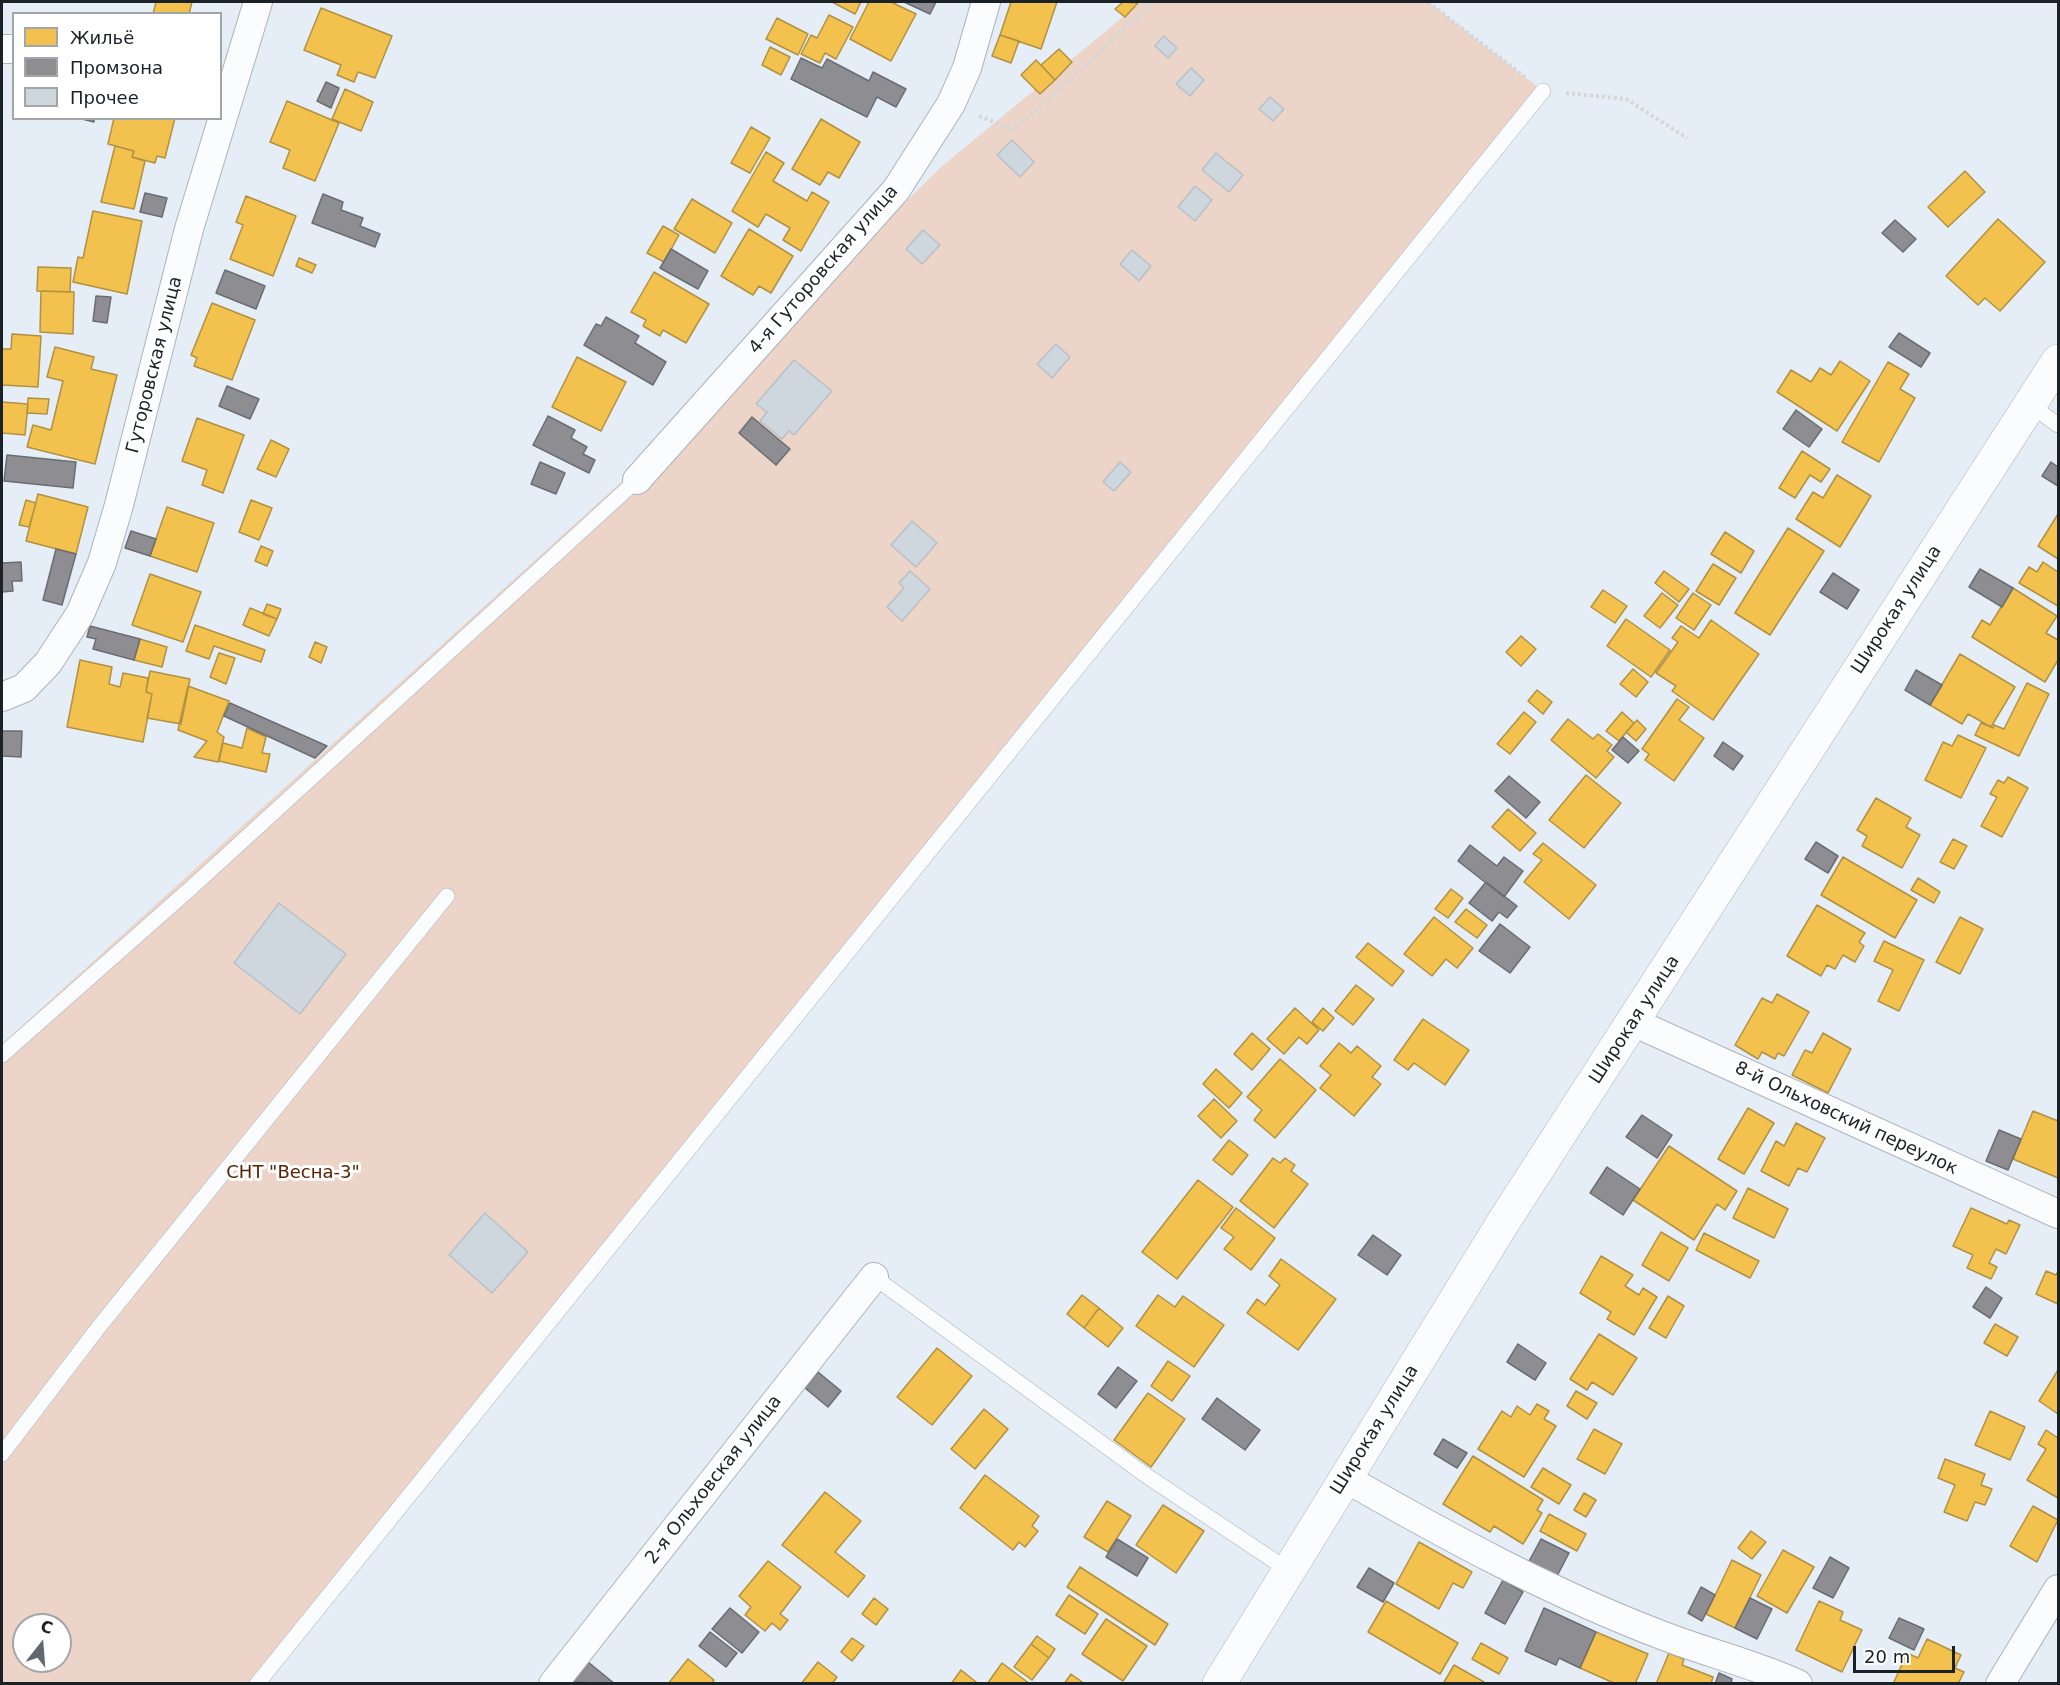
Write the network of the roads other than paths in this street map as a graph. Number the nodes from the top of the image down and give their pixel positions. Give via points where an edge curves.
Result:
1 (258, 2) edge
2 (986, 2) edge
3 (227, 77) edge
4 (1543, 91) dead end
5 (222, 97) edge
6 (216, 120) edge
7 (2058, 361) edge
8 (2029, 404) junction
9 (2058, 425) edge
10 (637, 480) joint
11 (2, 697) edge
12 (447, 896) dead end
13 (1634, 1022) junction
14 (2, 1055) edge
15 (2058, 1214) edge
16 (874, 1277) joint
17 (2, 1455) edge
18 (1345, 1478) junction
19 (1288, 1570) junction
20 (2058, 1588) edge
21 (257, 1683) edge
22 (553, 1683) edge
23 (1219, 1683) edge
24 (1798, 1683) edge
25 (2000, 1683) edge

1 - 3 street, Гуторовская улица
2 - 10 street, 4-я Гуторовская улица via 967,68 951,104 897,190
3 - 5 street, Гуторовская улица
4 - 21 lane
6 - 11 street, Гуторовская улица via 102,563 80,614 48,663 24,688
7 - 8 street, Широкая улица
8 - 9 lane
8 - 13 street, Широкая улица
10 - 14 lane
12 - 17 lane via 98,1328
13 - 15 street, 8-й Ольховский переулок
13 - 18 street, Широкая улица via 1504,1221
16 - 19 lane via 1144,1474
16 - 22 street, 2-я Ольховская улица
18 - 19 street, Широкая улица
18 - 24 street via 1540,1583 1664,1636
19 - 23 street, Широкая улица
20 - 25 street

